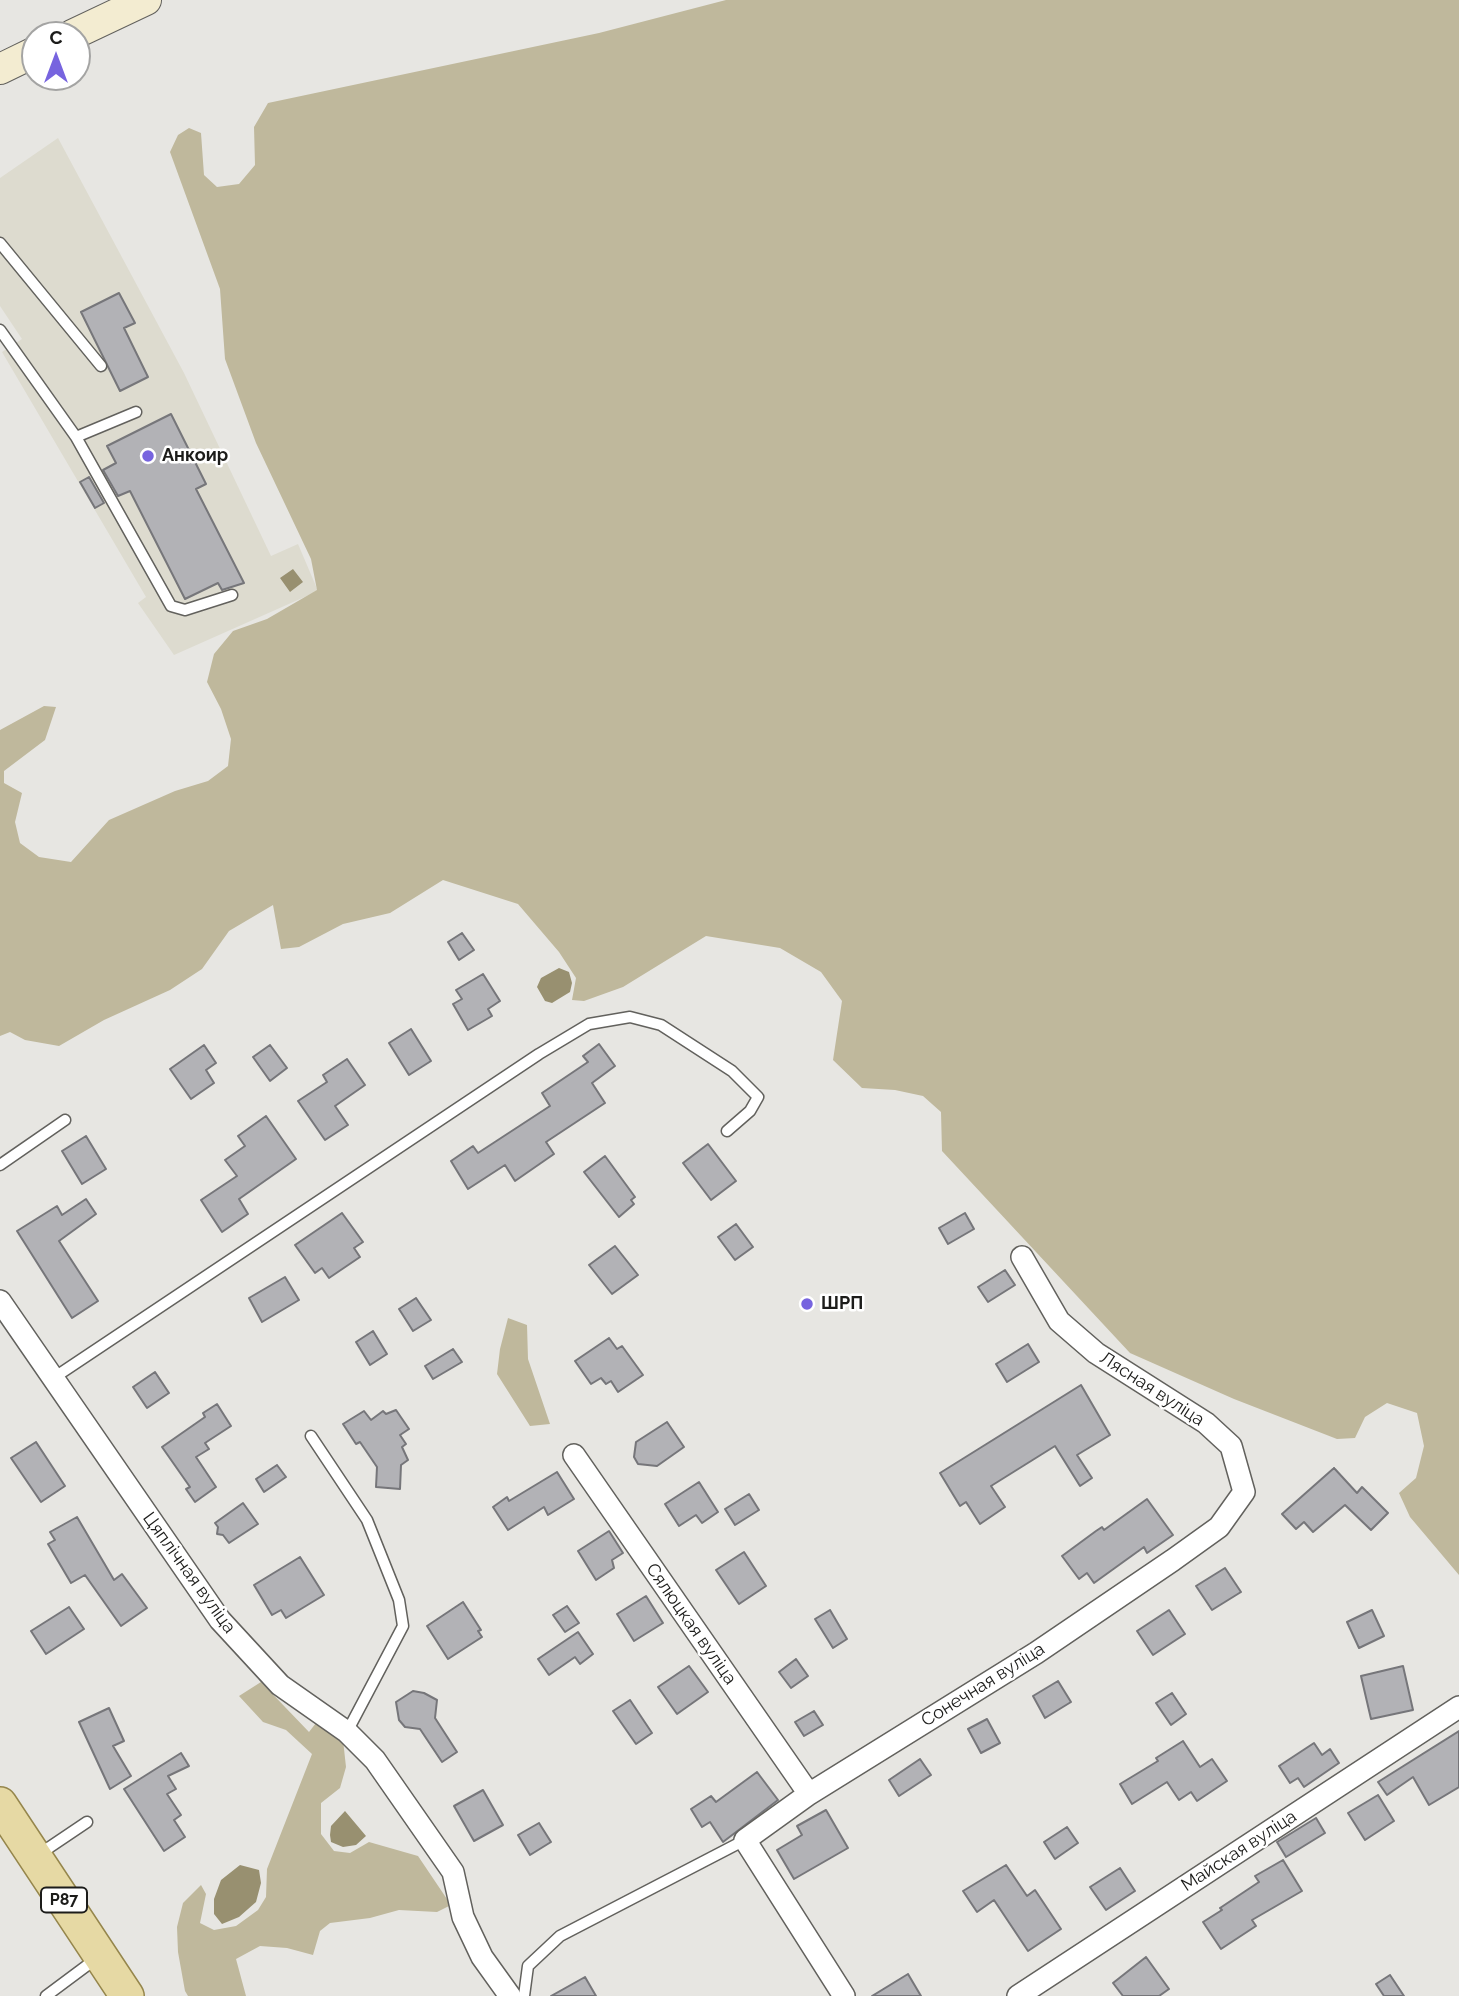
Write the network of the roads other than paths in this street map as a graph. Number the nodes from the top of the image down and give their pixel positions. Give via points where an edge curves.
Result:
1 (146, 0) edge
2 (91, 26) edge
3 (21, 59) edge
4 (0, 69) edge
5 (0, 243) edge
6 (0, 330) edge
7 (101, 366) dead end
8 (136, 412) dead end
9 (76, 437) junction
10 (232, 595) dead end
11 (65, 1120) dead end
12 (727, 1131) dead end
13 (0, 1165) edge
14 (1021, 1257) dead end
15 (0, 1301) edge
16 (52, 1379) junction
17 (311, 1436) dead end
18 (574, 1455) dead end
19 (1219, 1527) joint
20 (1459, 1707) edge
21 (347, 1732) junction
22 (809, 1794) junction
23 (0, 1804) edge
24 (87, 1822) dead end
25 (745, 1840) junction
26 (36, 1856) junction
27 (100, 1955) junction
28 (46, 1996) edge
29 (127, 1996) edge
30 (510, 1996) edge
31 (524, 1996) edge
32 (844, 1996) edge
33 (1018, 1996) edge

1 - 2 street
3 - 4 street
5 - 7 lane
6 - 9 lane
8 - 9 lane
9 - 10 lane via 171,606 185,610
11 - 13 lane
12 - 16 lane via 750,1111 758,1097 732,1071 661,1026 630,1017 589,1024
14 - 19 street, Лясная вуліца via 1059,1321 1096,1353 1206,1423 1231,1446 1244,1492
15 - 16 street, Цяплічная вуліца
16 - 21 street, Цяплічная вуліца via 220,1620 280,1685
17 - 21 lane via 368,1520 399,1600 404,1626
18 - 22 street, Сялюцкая вуліца
19 - 22 street, Сонечная вуліца via 1036,1653
20 - 33 street, Майская вуліца
21 - 30 street, Цяплічная вуліца via 375,1760 453,1872 463,1917 482,1957
22 - 25 street, Сонечная вуліца
23 - 26 main road, Р87
24 - 26 lane
25 - 31 lane via 560,1936 528,1966
25 - 32 street
26 - 27 main road, Р87
27 - 28 lane
27 - 29 main road, Р87

